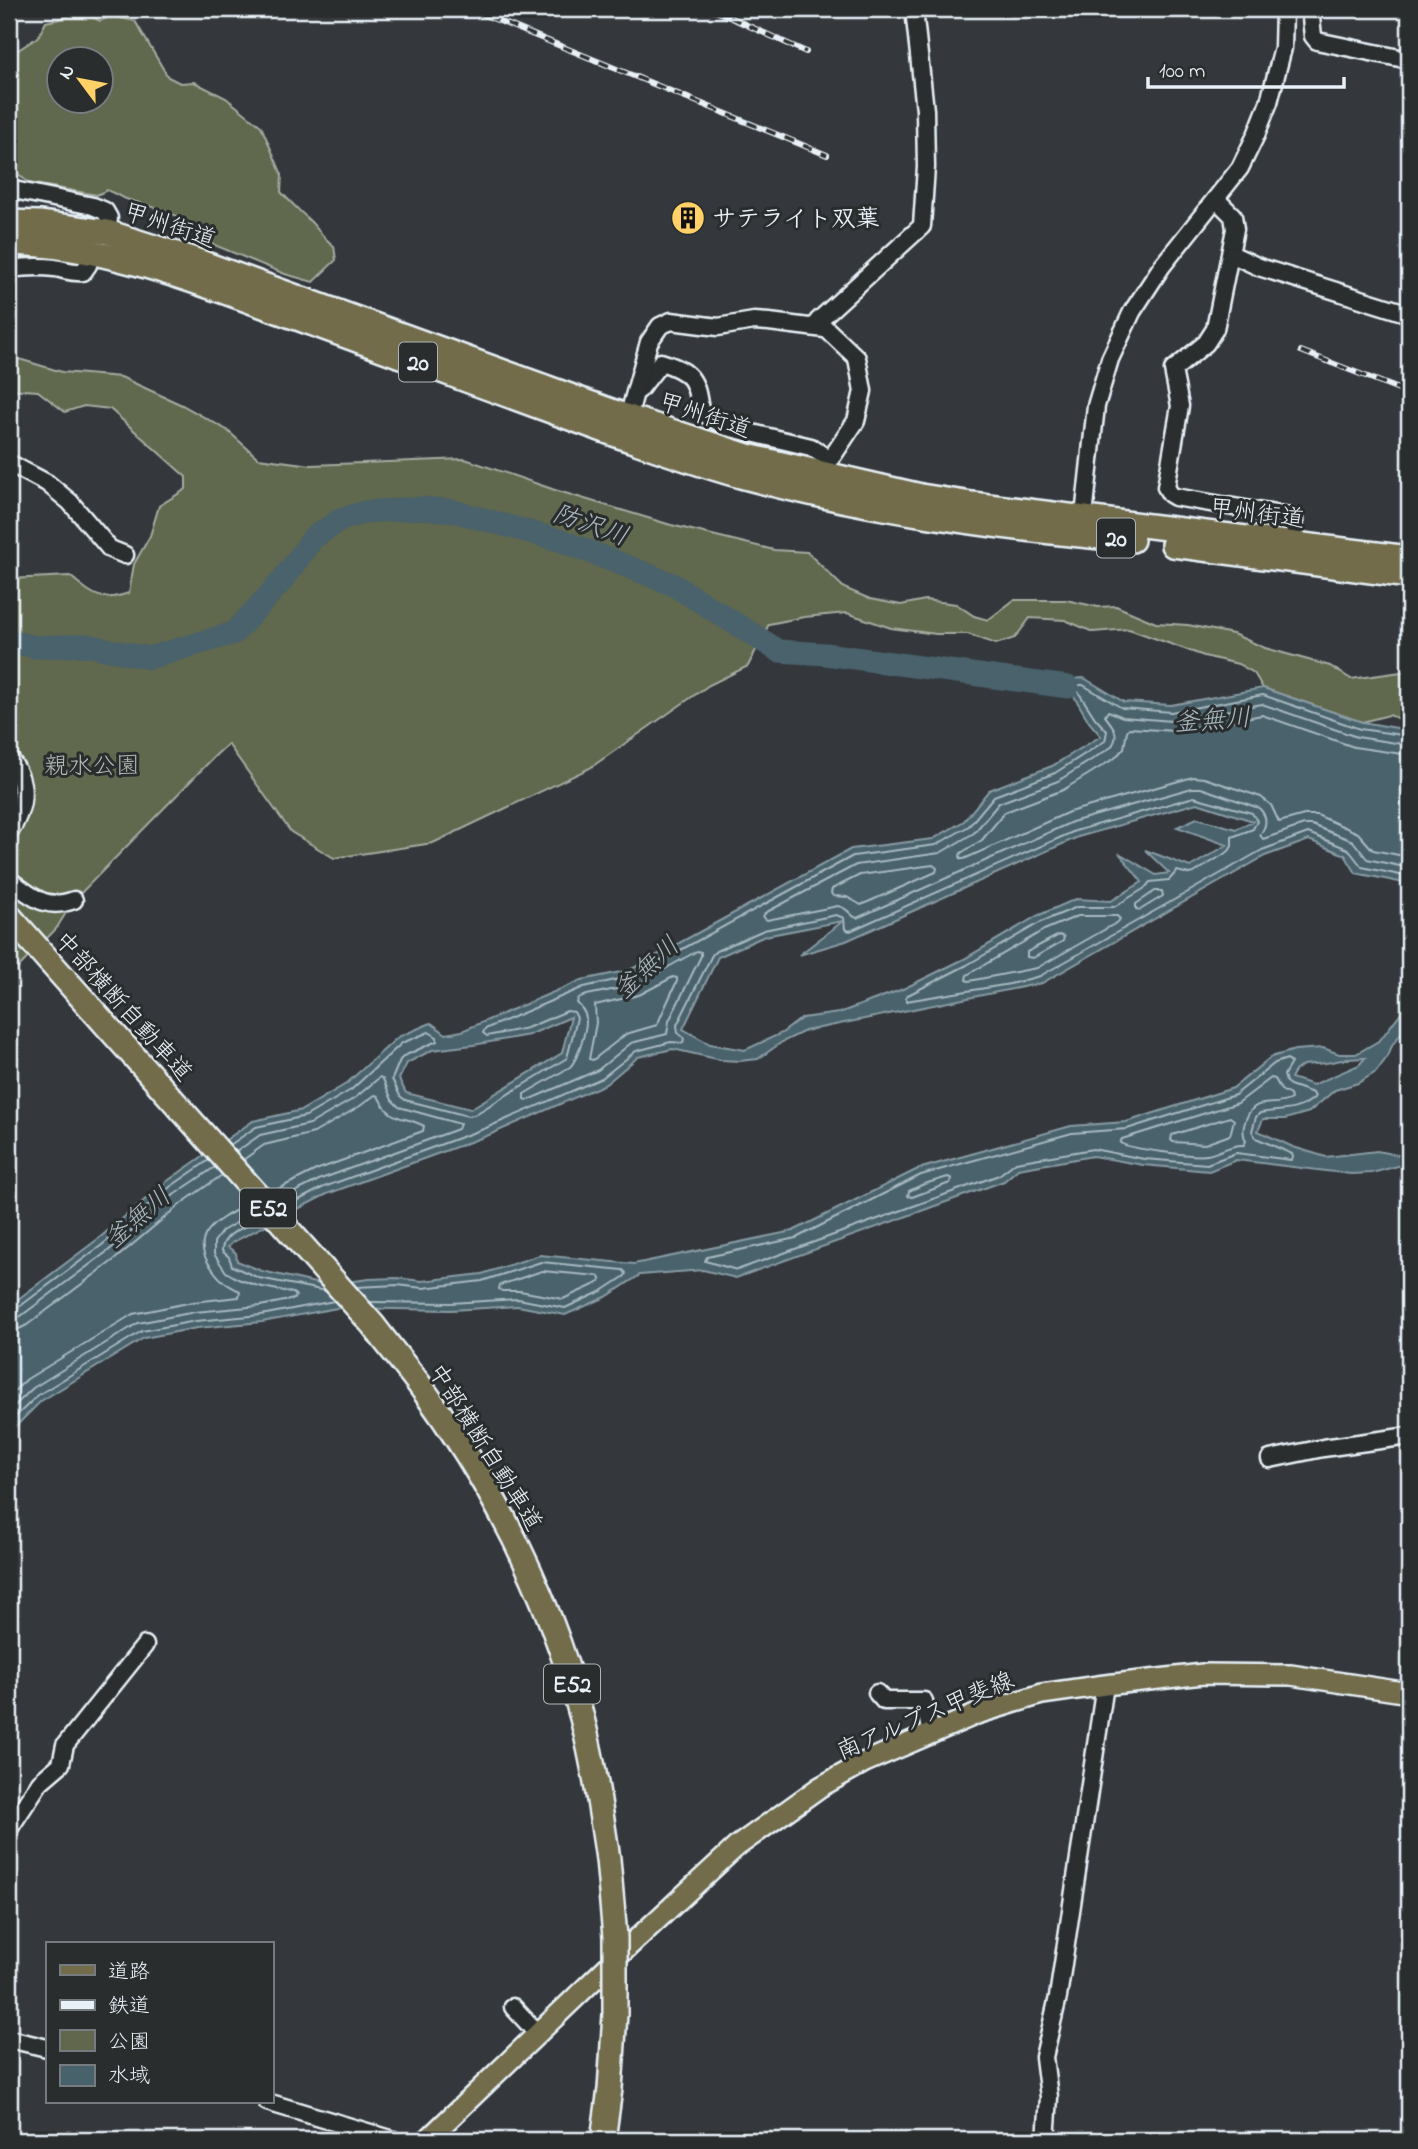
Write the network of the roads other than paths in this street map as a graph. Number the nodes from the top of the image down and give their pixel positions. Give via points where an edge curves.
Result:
1 (914, 9) edge
2 (1284, 9) edge
3 (1310, 9) edge
4 (1409, 60) edge
5 (9, 189) edge
6 (1216, 199) junction
7 (9, 222) edge
8 (107, 232) junction
9 (9, 243) edge
10 (91, 252) junction
11 (1231, 254) junction
12 (9, 270) edge
13 (1409, 314) edge
14 (825, 330) junction
15 (628, 417) junction
16 (9, 463) edge
17 (827, 468) junction
18 (1083, 527) junction
19 (1295, 544) junction
20 (125, 555) dead end
21 (1409, 558) edge
22 (1409, 576) edge
23 (9, 758) edge
24 (9, 833) edge
25 (9, 880) edge
26 (74, 900) dead end
27 (9, 916) edge
28 (1409, 1436) edge
29 (1270, 1459) dead end
30 (145, 1645) dead end
31 (1105, 1685) junction
32 (877, 1693) dead end
33 (1409, 1693) edge
34 (931, 1734) junction
35 (9, 1829) edge
36 (513, 2007) dead end
37 (538, 2034) junction
38 (9, 2039) edge
39 (46, 2048) edge
40 (273, 2104) edge
41 (394, 2140) edge
42 (427, 2140) edge
43 (603, 2140) edge
44 (1046, 2140) edge

1 - 14 street via 925,110 922,226 818,321
2 - 6 street via 1283,48 1269,102 1240,168
3 - 4 street via 1317,41
5 - 8 street via 105,211
6 - 11 street via 1233,216 1236,229
6 - 18 street via 1162,265 1132,312 1110,359 1096,406
7 - 8 highway, 甲州街道 / 20
8 - 15 highway, 甲州街道 / 20
9 - 10 highway, 甲州街道 / 20
10 - 12 street via 83,272 31,266
10 - 15 highway, 甲州街道 / 20
11 - 13 street
11 - 19 street via 1215,329 1206,343 1173,370 1180,406 1166,487 1175,497 1294,519
14 - 15 street via 754,321 718,327 671,321 660,326 649,342
14 - 17 street via 857,358 863,391 856,421
15 - 17 highway, 甲州街道 / 20 via 747,456
15 - 17 street via 661,362 681,369 697,386 700,411 727,427 811,447
15 - 18 highway, 甲州街道 / 20 via 743,477 923,516
16 - 20 street via 47,483 70,502 110,549
17 - 18 highway, 甲州街道 / 20 via 921,496
18 - 19 highway, 甲州街道 / 20
18 - 22 highway, 甲州街道 / 20 via 1135,540
19 - 21 highway, 甲州街道 / 20
23 - 24 street via 19,771 23,792
25 - 26 street via 44,904
27 - 43 highway, 中部横断自動車道 / E52, bridge via 373,1325 419,1384 504,1518 562,1654 593,1765 615,1937 615,2014
28 - 29 street
30 - 35 street via 65,1745 61,1764 40,1782
31 - 33 main road, 南アルプス甲斐線 via 1203,1674 1291,1675
31 - 34 main road, 南アルプス甲斐線 via 1042,1694
31 - 44 street via 1058,1997 1044,2057 1049,2097
32 - 34 street via 884,1701 924,1701
34 - 37 main road, 南アルプス甲斐線 via 820,1787 736,1847
36 - 37 street
37 - 42 main road, 南アルプス甲斐線
38 - 39 street
40 - 41 street

